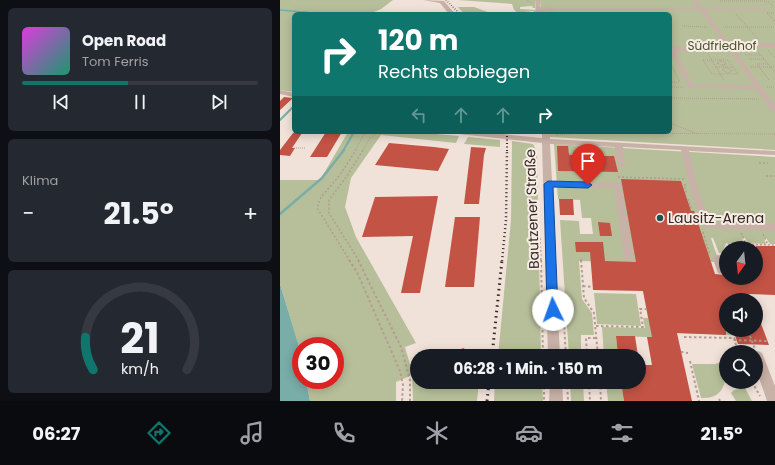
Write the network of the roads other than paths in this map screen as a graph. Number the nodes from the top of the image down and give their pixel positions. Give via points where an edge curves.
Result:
1 (425, 0) edge
2 (538, 0) edge
3 (695, 0) edge
4 (440, 1) edge
5 (702, 9) junction
6 (538, 10) edge
7 (765, 11) road end
8 (450, 12) edge
9 (551, 12) edge
10 (727, 44) junction
11 (775, 45) edge
12 (672, 47) edge
13 (706, 47) road end
14 (672, 49) edge
15 (758, 87) junction
16 (280, 92) edge
17 (292, 95) edge
18 (775, 110) edge
19 (502, 134) edge
20 (546, 136) edge
21 (619, 144) junction
22 (684, 148) junction
23 (775, 153) edge
24 (621, 165) road end
25 (548, 184) junction
26 (775, 227) edge
27 (629, 257) dead end
28 (715, 259) road end
29 (719, 265) edge
30 (554, 349) edge
31 (763, 371) edge
32 (556, 389) edge
33 (556, 401) edge
34 (774, 401) edge

1 - 4 street
2 - 6 street
3 - 5 street
4 - 8 street
5 - 7 street
5 - 9 street
5 - 10 street
6 - 9 street via 544,8
10 - 11 street
10 - 15 street
12 - 13 street
14 - 15 street via 690,84
15 - 18 street
16 - 17 street
19 - 20 street
20 - 21 street
20 - 25 street, Bautzener Straße
21 - 22 street
21 - 24 street
22 - 23 street
22 - 26 street via 707,226
25 - 27 street via 618,181
25 - 30 street, Bautzener Straße
28 - 29 street
31 - 34 street
32 - 33 street

